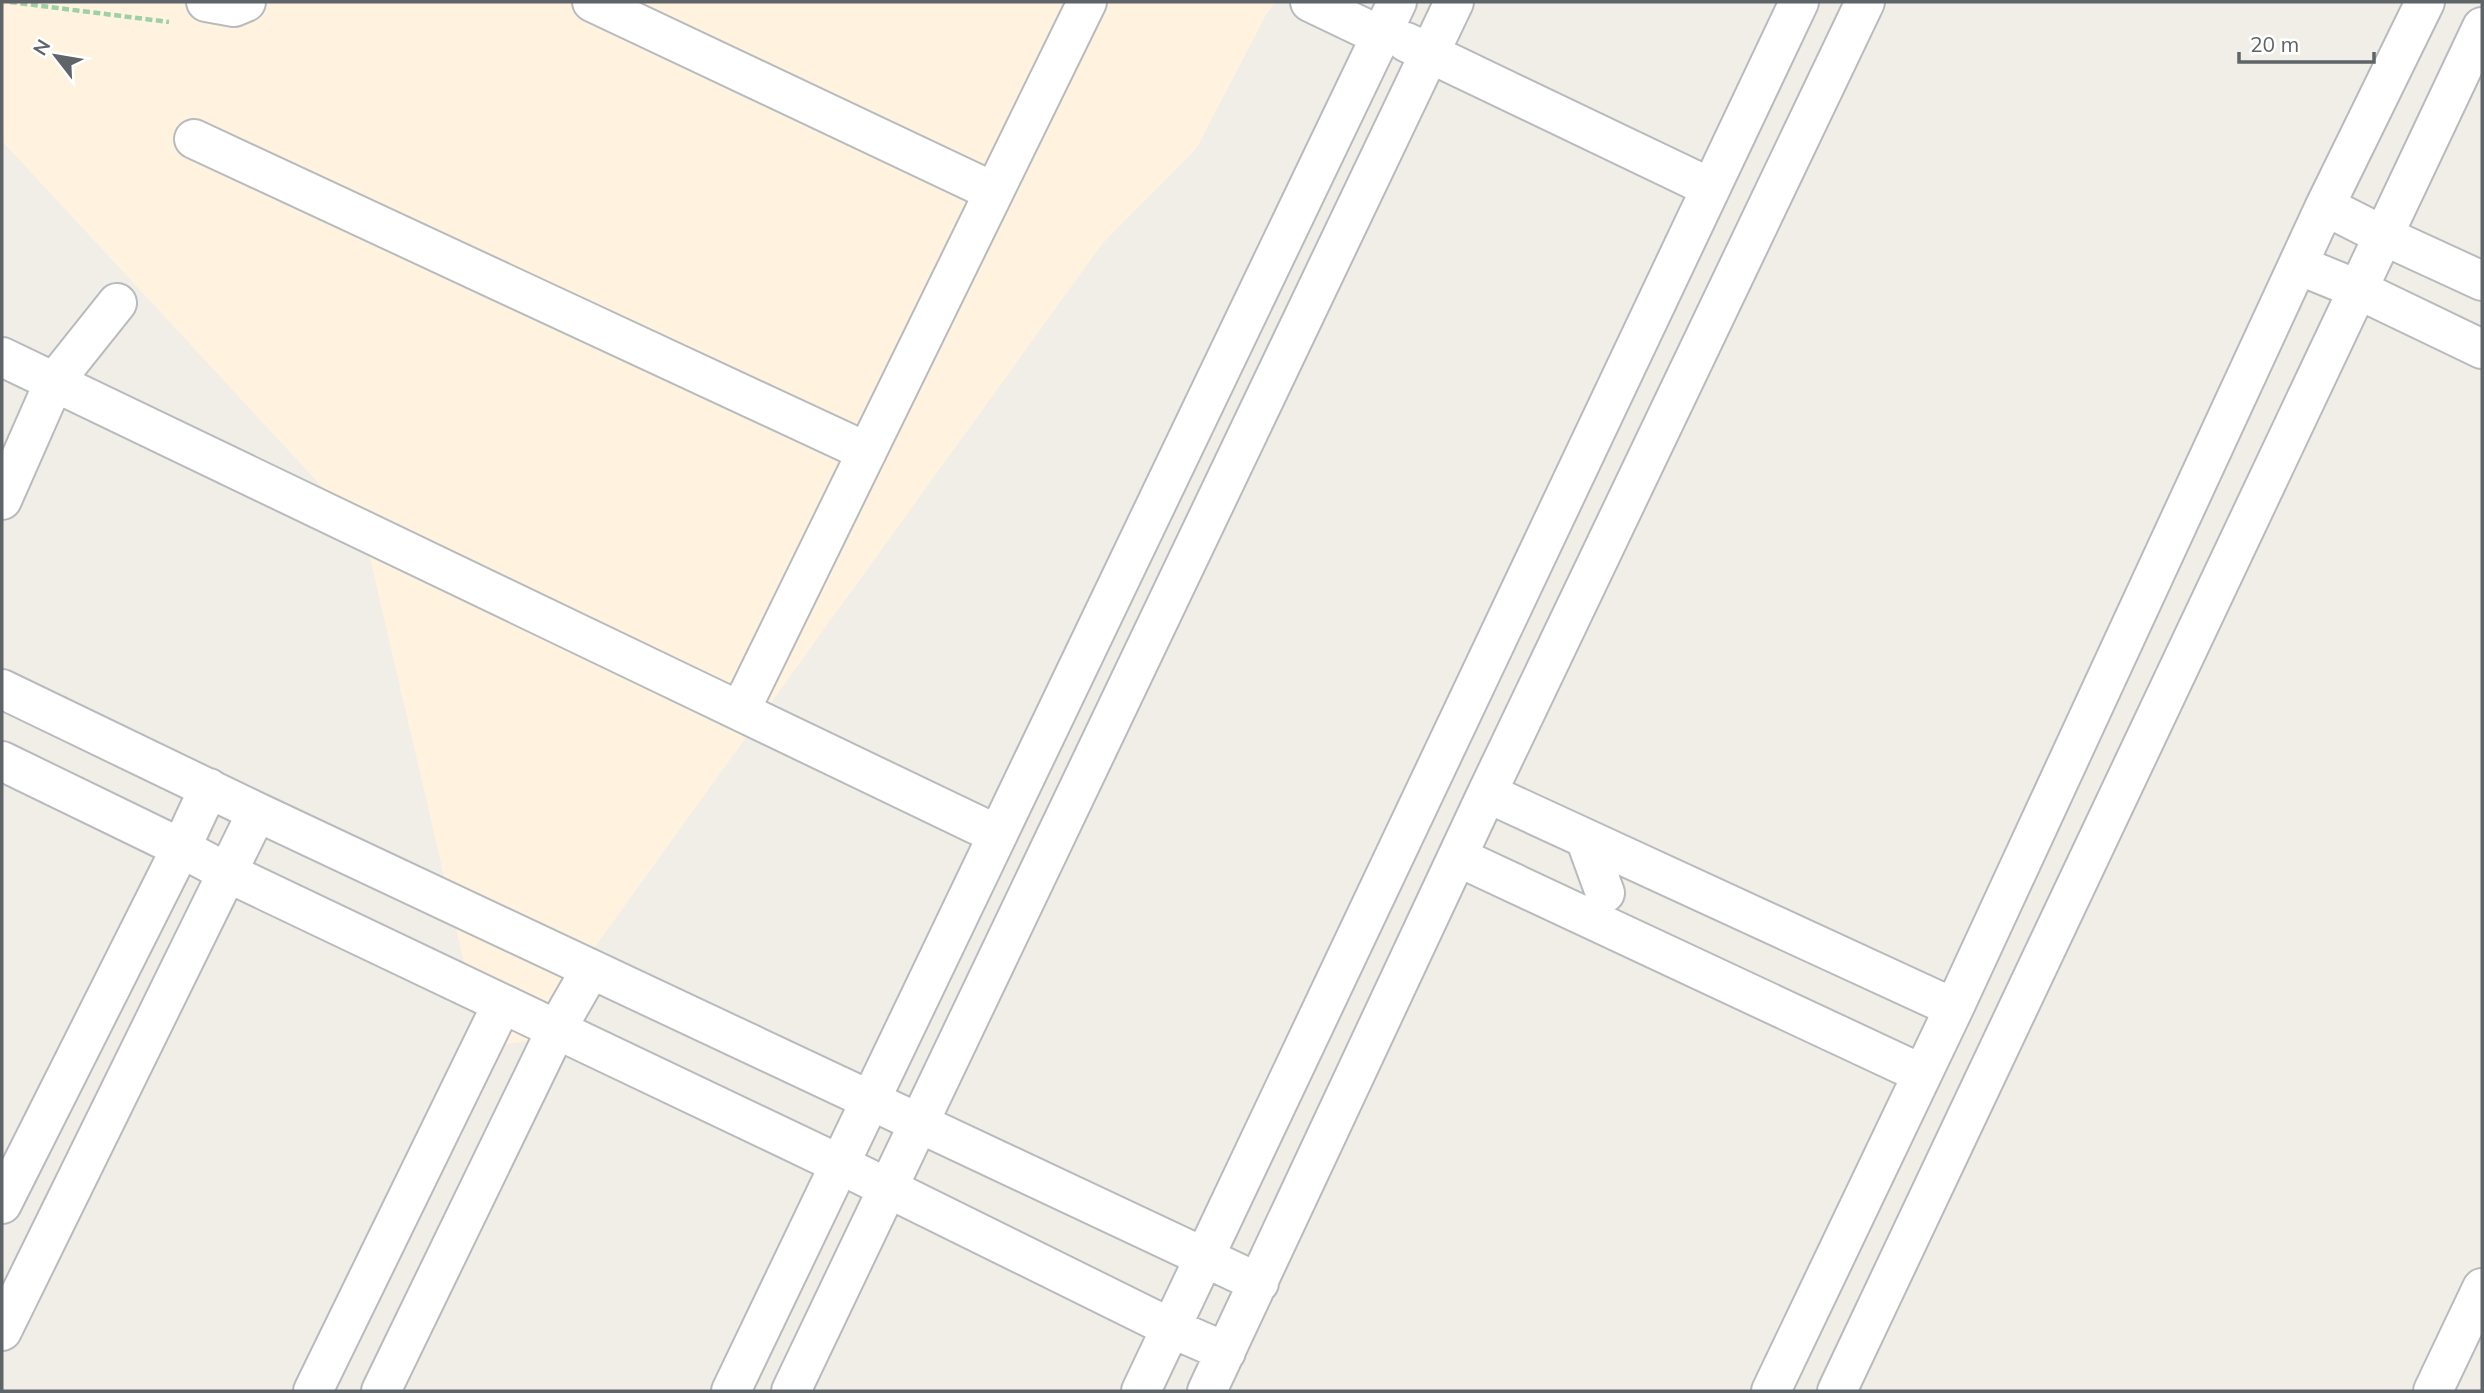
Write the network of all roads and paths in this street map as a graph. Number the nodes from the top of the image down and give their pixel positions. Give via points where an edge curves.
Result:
1 (10, 2) edge
2 (246, 2) edge
3 (592, 2) edge
4 (1087, 2) edge
5 (1310, 2) edge
6 (1454, 2) edge
7 (1799, 2) edge
8 (1865, 2) edge
9 (2425, 2) edge
10 (193, 13) edge
11 (1387, 22) edge
12 (2482, 27) edge
13 (1429, 54) junction
14 (194, 139) dead end
15 (1711, 188) junction
16 (994, 192) junction
17 (2325, 206) junction
18 (2382, 235) junction
19 (2298, 265) junction
20 (2482, 281) edge
21 (2357, 289) junction
22 (117, 303) dead end
23 (2482, 349) edge
24 (2, 357) edge
25 (54, 382) junction
26 (867, 452) junction
27 (2, 500) edge
28 (2, 689) edge
29 (740, 711) junction
30 (2, 761) edge
31 (209, 788) junction
32 (1487, 793) junction
33 (257, 813) junction
34 (996, 834) junction
35 (1585, 838) junction
36 (181, 848) junction
37 (1458, 857) junction
38 (226, 872) junction
39 (1605, 893) dead end
40 (591, 969) junction
41 (502, 1004) junction
42 (1954, 1008) junction
43 (556, 1030) junction
44 (1922, 1074) junction
45 (869, 1099) junction
46 (920, 1124) junction
47 (839, 1164) junction
48 (889, 1189) junction
49 (2, 1205) edge
50 (1204, 1258) junction
51 (1259, 1283) junction
52 (2482, 1288) edge
53 (1171, 1328) junction
54 (2, 1331) edge
55 (1226, 1352) junction
56 (313, 1391) edge
57 (381, 1391) edge
58 (731, 1391) edge
59 (791, 1391) edge
60 (1141, 1391) edge
61 (1207, 1391) edge
62 (1771, 1391) edge
63 (1837, 1391) edge
64 (2433, 1391) edge

1 - 10 path
2 - 10 street
3 - 16 street
4 - 16 street
5 - 11 street
6 - 13 street
7 - 15 street
8 - 32 street
9 - 17 street
11 - 13 street
11 - 34 street
12 - 18 street
13 - 15 street
13 - 46 street
14 - 26 street
15 - 50 street
16 - 26 street
17 - 18 street
17 - 19 street
18 - 20 street
18 - 21 street
19 - 21 street
19 - 42 street
21 - 23 street
21 - 63 street
22 - 25 street
24 - 25 street
25 - 27 street
25 - 29 street
26 - 29 street
28 - 31 street
29 - 34 street
30 - 36 street
31 - 33 street
31 - 36 street
32 - 35 street
32 - 37 street
33 - 38 street
33 - 40 street
34 - 45 street
35 - 39 street
35 - 42 street
36 - 38 street
36 - 49 street
37 - 44 street
37 - 51 street
38 - 41 street
38 - 54 street
40 - 43 street
40 - 45 street
41 - 43 street
41 - 56 street
42 - 44 street
43 - 47 street
43 - 57 street
44 - 62 street
45 - 46 street
45 - 47 street
46 - 48 street
46 - 50 street
47 - 48 street
47 - 58 street
48 - 53 street
48 - 59 street
50 - 51 street
50 - 53 street
51 - 55 street
52 - 64 street
53 - 55 street
53 - 60 street
55 - 61 street

